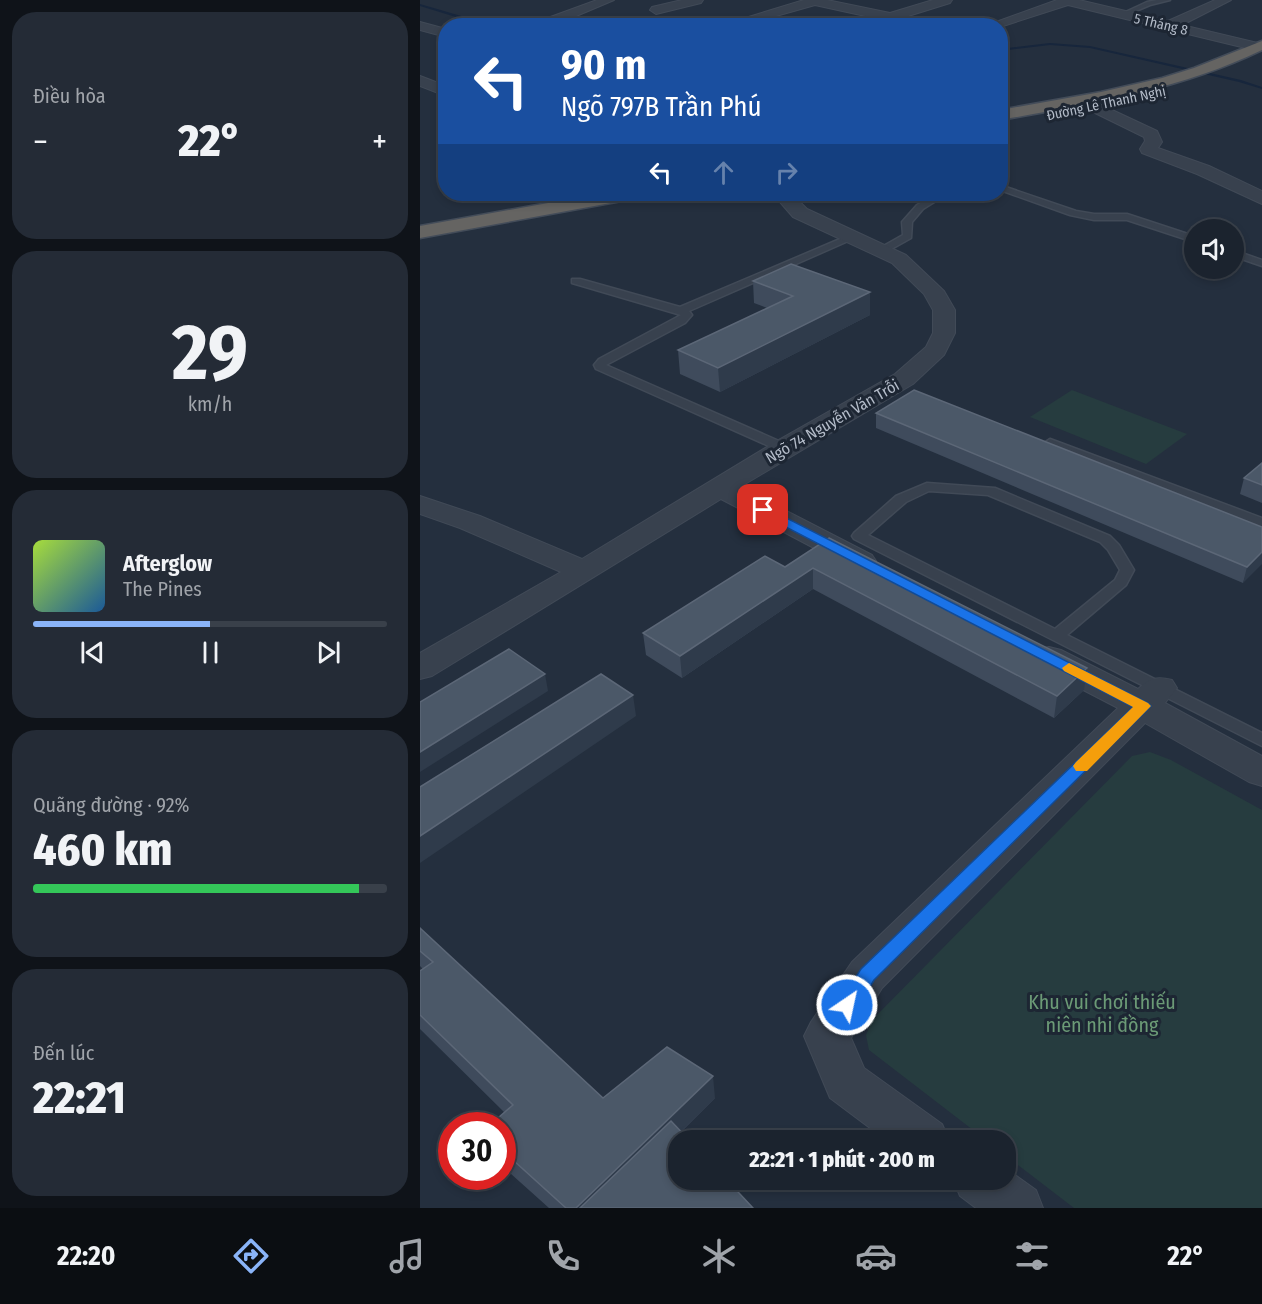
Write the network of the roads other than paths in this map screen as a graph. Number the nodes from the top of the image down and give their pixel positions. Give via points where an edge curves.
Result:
1 (608, 0) edge
2 (697, 0) edge
3 (815, 0) edge
4 (946, 0) edge
5 (1065, 0) edge
6 (1167, 0) edge
7 (1225, 0) edge
8 (656, 10) dead end
9 (1122, 15) junction
10 (889, 17) junction
11 (561, 18) edge
12 (752, 18) edge
13 (886, 18) edge
14 (894, 18) edge
15 (1008, 20) edge
16 (420, 26) edge
17 (1168, 26) junction
18 (438, 31) edge
19 (1261, 50) edge
20 (1211, 73) junction
21 (420, 80) edge
22 (438, 88) edge
23 (1095, 107) junction
24 (1008, 113) edge
25 (1008, 123) edge
26 (1008, 190) edge
27 (1262, 198) edge
28 (532, 201) edge
29 (588, 201) edge
30 (789, 201) edge
31 (931, 201) edge
32 (420, 222) edge
33 (420, 231) edge
34 (1184, 236) edge
35 (850, 238) junction
36 (883, 249) junction
37 (1244, 257) edge
38 (1262, 263) edge
39 (576, 281) dead end
40 (681, 310) junction
41 (1050, 443) edge
42 (784, 448) junction
43 (721, 488) junction
44 (420, 504) edge
45 (1262, 523) edge
46 (584, 571) junction
47 (1056, 636) junction
48 (420, 668) edge
49 (1151, 697) junction
50 (1262, 740) edge
51 (1262, 773) edge
52 (911, 1130) edge
53 (993, 1190) edge
54 (1018, 1208) edge

1 - 11 street
2 - 8 street
3 - 10 street
3 - 12 street
4 - 10 street
5 - 9 street, 5 Tháng 8
5 - 15 street
6 - 9 lane
7 - 17 street
9 - 17 street, 5 Tháng 8
10 - 13 street
10 - 14 street
16 - 18 street
17 - 19 street, 5 Tháng 8
19 - 20 highway, Đường Lê Thanh Nghị
19 - 20 highway via 1229,72
20 - 23 highway, Đường Lê Thanh Nghị via 1162,92
20 - 24 highway, Đường Lê Thanh Nghị
21 - 22 street
23 - 25 highway, Đường Lê Thanh Nghị
23 - 27 street via 1151,134 1154,142 1148,148 1162,156
26 - 34 lane via 1083,214 1129,217
28 - 32 highway
29 - 33 highway
30 - 35 street, Ngõ 74 Nguyễn Văn Trỗi via 800,213
31 - 36 lane via 907,222 908,236
35 - 36 street, Ngõ 74 Nguyễn Văn Trỗi
35 - 40 lane
36 - 42 street, Ngõ 74 Nguyễn Văn Trỗi via 933,291 944,310 944,333 936,350 904,379
37 - 38 lane
39 - 40 lane
40 - 42 lane via 687,315 681,321 603,361 602,369
41 - 45 lane
42 - 43 street, Ngõ 74 Nguyễn Văn Trỗi
43 - 46 street, Ngõ 74 Nguyễn Văn Trỗi
43 - 49 street
44 - 46 street
46 - 48 street, Ngõ 74 Nguyễn Văn Trỗi
47 - 47 lane via 1046,631 859,536 901,499 927,487 990,491 1106,539 1127,570 1121,582
47 - 49 lane
49 - 50 lane
49 - 51 street
49 - 52 street via 867,975 827,1036 847,1083
53 - 54 street

